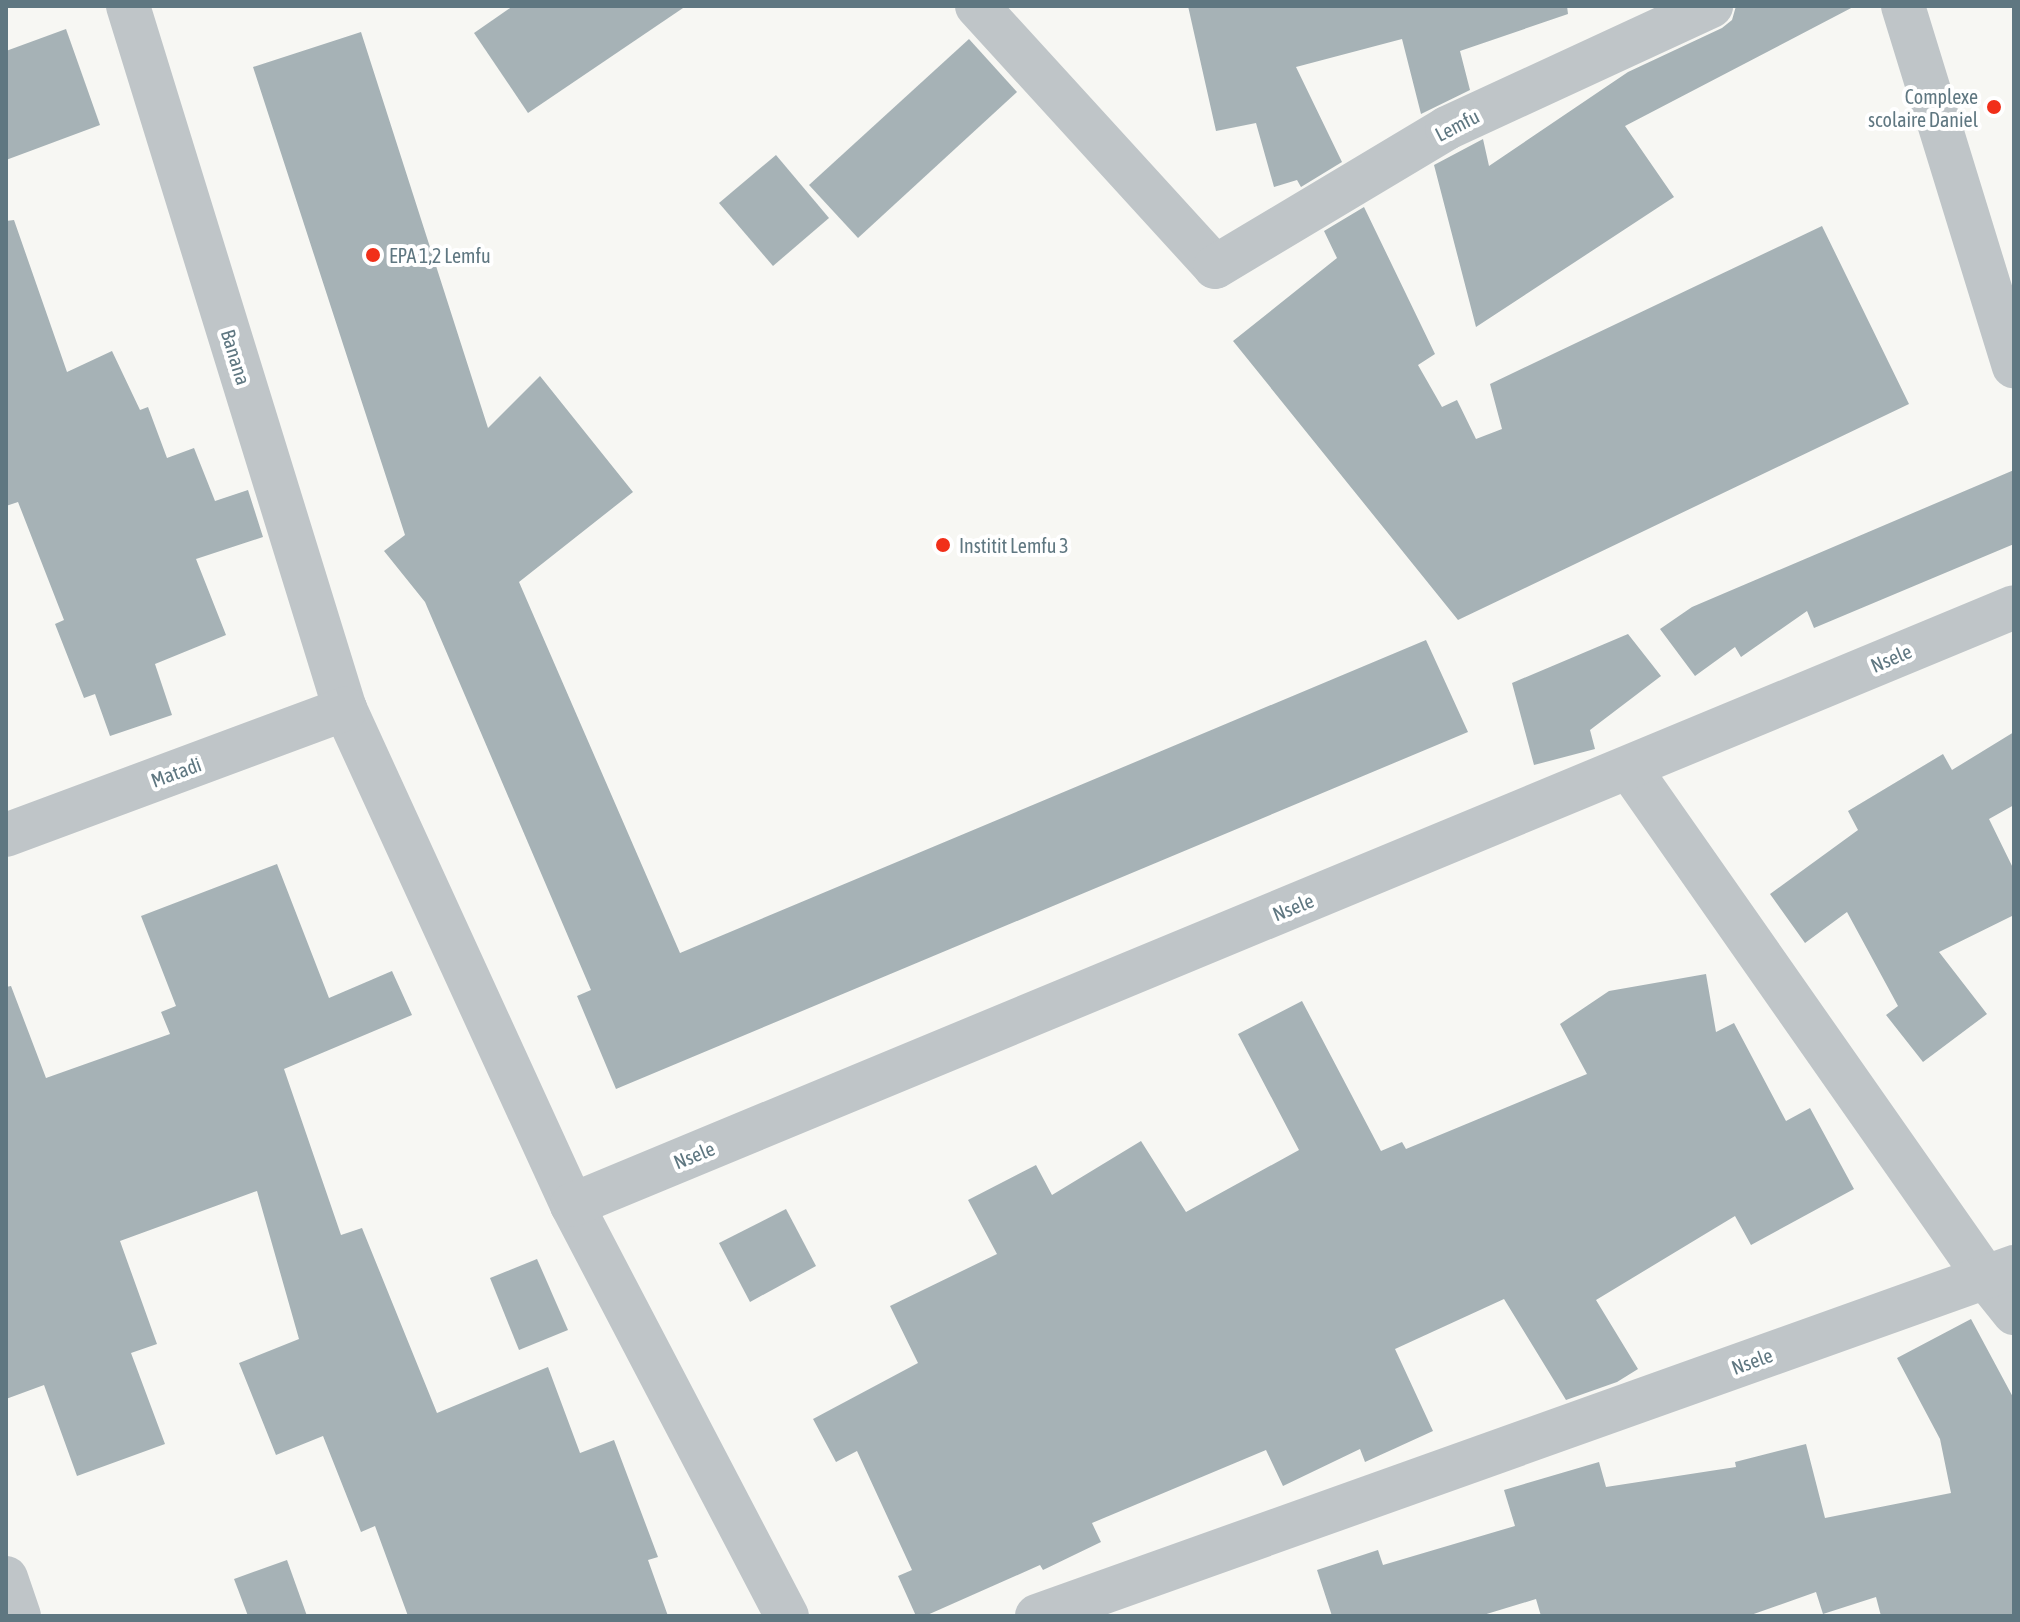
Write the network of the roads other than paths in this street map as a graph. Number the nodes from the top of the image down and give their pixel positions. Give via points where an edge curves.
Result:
1 (128, 6) edge
2 (977, 6) edge
3 (1711, 6) edge
4 (1903, 6) edge
5 (2014, 366) edge
6 (2014, 607) edge
7 (345, 709) junction
8 (1629, 768) junction
9 (6, 835) edge
10 (572, 1205) junction
11 (2000, 1273) edge
12 (2014, 1313) edge
13 (6, 1578) edge
14 (19, 1616) edge
15 (787, 1616) edge
16 (1037, 1616) edge

1 - 7 street, Banana
2 - 3 street, Lemfu via 1215,267 1447,128
4 - 5 street
6 - 8 street, Nsele
7 - 9 street, Matadi
7 - 10 street, Banana
8 - 10 street, Nsele
8 - 11 street
10 - 15 street, Banana
11 - 12 street
11 - 16 street, Nsele
13 - 14 street

